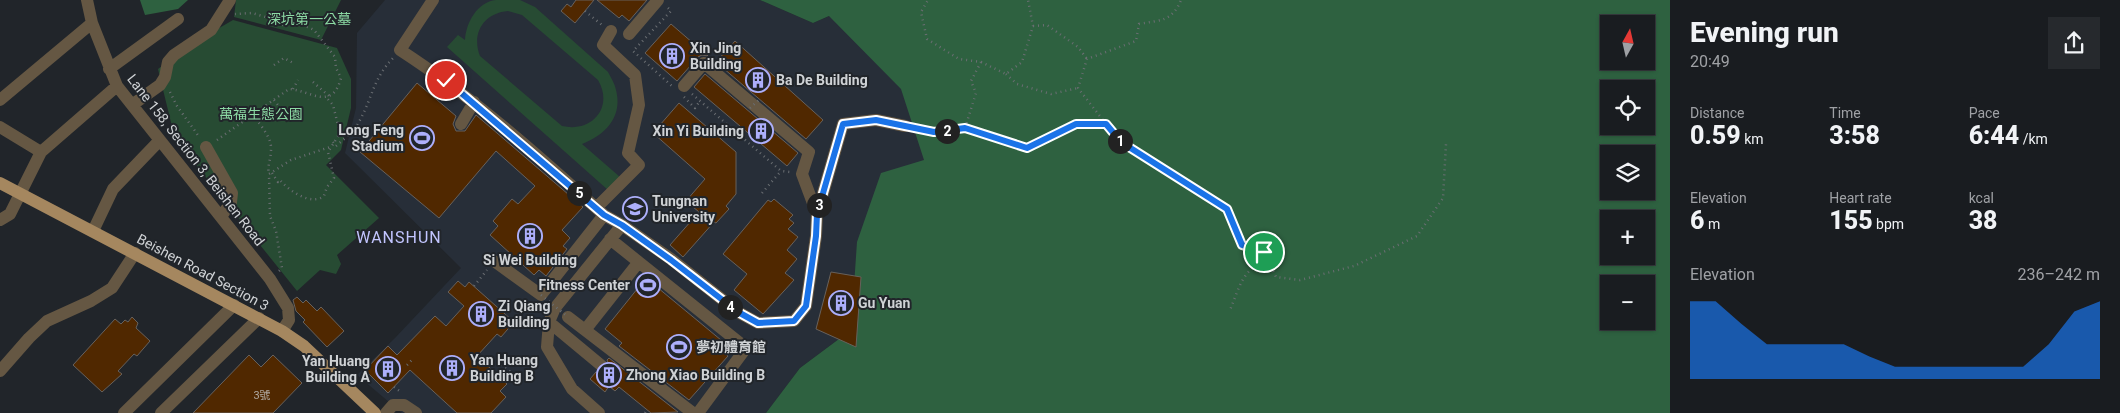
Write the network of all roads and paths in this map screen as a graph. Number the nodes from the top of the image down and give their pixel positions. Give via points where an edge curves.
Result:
1 (87, 0) edge
2 (433, 0) edge
3 (658, 0) edge
4 (928, 0) edge
5 (1028, 0) edge
6 (1181, 0) edge
7 (223, 11) edge
8 (585, 11) dead end
9 (670, 11) dead end
10 (178, 19) dead end
11 (92, 23) junction
12 (1033, 26) junction
13 (611, 32) joint
14 (629, 34) dead end
15 (400, 50) junction
16 (1087, 59) junction
17 (981, 62) junction
18 (295, 64) dead end
19 (274, 65) dead end
20 (109, 69) junction
21 (1006, 74) junction
22 (298, 80) dead end
23 (313, 82) dead end
24 (117, 86) junction
25 (1078, 88) junction
26 (293, 89) junction
27 (680, 90) junction
28 (172, 97) dead end
29 (327, 97) junction
30 (0, 100) edge
31 (274, 100) junction
32 (759, 100) dead end
33 (700, 101) junction
34 (474, 102) junction
35 (132, 105) junction
36 (750, 108) dead end
37 (280, 109) dead end
38 (253, 115) junction
39 (461, 124) dead end
40 (1106, 124) junction
41 (905, 126) joint
42 (0, 127) edge
43 (965, 128) junction
44 (160, 140) junction
45 (333, 142) junction
46 (211, 144) junction
47 (1446, 144) dead end
48 (330, 147) junction
49 (41, 152) junction
50 (781, 171) junction
51 (270, 174) junction
52 (802, 174) junction
53 (0, 183) edge
54 (762, 193) dead end
55 (20, 194) junction
56 (600, 212) junction
57 (817, 214) junction
58 (221, 218) junction
59 (0, 220) edge
60 (622, 225) junction
61 (93, 231) junction
62 (610, 239) junction
63 (135, 253) junction
64 (494, 260) dead end
65 (1270, 262) junction
66 (638, 263) junction
67 (282, 268) dead end
68 (541, 295) junction
69 (234, 305) junction
70 (1230, 310) dead end
71 (568, 317) joint
72 (259, 318) junction
73 (549, 322) junction
74 (585, 330) junction
75 (282, 331) junction
76 (413, 359) dead end
77 (407, 365) dead end
78 (501, 365) dead end
79 (602, 366) dead end
80 (0, 371) edge
81 (515, 375) dead end
82 (124, 413) edge
83 (161, 413) edge
84 (375, 413) edge
85 (386, 413) edge
86 (416, 413) edge
87 (599, 413) edge
88 (694, 413) edge
89 (698, 413) edge

1 - 11 street, Lane 158, Section 3, Beishen Road
2 - 15 street
3 - 14 street
4 - 17 path via 921,12 928,39 959,59
5 - 12 path
6 - 16 path via 1168,18 1139,24 1136,41
7 - 29 path via 252,13 281,25 294,24 314,30 335,57 341,78 340,84
7 - 35 street via 212,30 168,62 160,85
8 - 13 path
9 - 27 path via 633,51
10 - 20 street
11 - 20 street, Lane 158, Section 3, Beishen Road
11 - 30 street
12 - 16 path via 1048,24 1078,47
12 - 21 path via 1022,62
13 - 56 street via 603,45 635,75 639,105 628,153 639,165
15 - 34 street
15 - 45 path via 381,71 354,129 336,146
16 - 25 path
17 - 21 path
17 - 43 path via 971,81 976,93
18 - 19 path via 284,58
20 - 24 street, Lane 158, Section 3, Beishen Road
21 - 25 path via 1017,84 1051,94
22 - 26 path
23 - 29 path
24 - 35 street, Lane 158, Section 3, Beishen Road
24 - 49 street
25 - 40 path
26 - 29 path via 318,98
26 - 31 path
27 - 33 path
27 - 33 path via 695,108
27 - 52 street via 704,63 809,152
28 - 46 path
29 - 45 path via 333,105 340,136
31 - 37 path
31 - 38 path
32 - 36 path, bridge
33 - 50 path
34 - 39 street
34 - 56 street
35 - 44 street, Lane 158, Section 3, Beishen Road
38 - 46 path
38 - 51 path via 266,133 272,150
40 - 43 path via 1076,124 1027,148
40 - 65 path via 1121,142 1227,209 1242,245 1264,252
41 - 43 path via 934,132
41 - 57 street via 876,120 843,124
42 - 49 street
44 - 58 street, Lane 158, Section 3, Beishen Road
44 - 61 street via 113,189
45 - 48 path
46 - 58 street via 232,193 231,202
47 - 65 path via 1443,198 1417,236 1354,266 1300,280 1276,277
48 - 51 path via 291,160
48 - 51 path via 328,152 334,178 322,198 304,197
49 - 55 street
50 - 52 path
50 - 54 path
51 - 67 path via 270,216
52 - 57 street
53 - 55 main road, Beishen Road Section 3
55 - 59 street via 10,214
55 - 61 main road, Beishen Road Section 3
56 - 60 street
56 - 68 street
57 - 60 street via 806,306 794,321 758,323 738,312
58 - 75 street, Lane 158, Section 3, Beishen Road via 270,278 288,308 290,320
60 - 62 street
61 - 63 main road, Beishen Road Section 3
62 - 66 street
62 - 73 street via 555,308
63 - 69 main road, Beishen Road Section 3
63 - 80 street via 112,288 47,321
64 - 68 street
65 - 70 path via 1260,263 1247,271
66 - 74 street
66 - 89 street via 746,348
68 - 71 path, bridge
69 - 72 main road, Beishen Road Section 3
69 - 82 street
71 - 74 street
72 - 75 main road, Beishen Road Section 3
72 - 83 street
73 - 79 street
73 - 87 street via 547,347 572,389
74 - 88 street
75 - 84 main road, Beishen Road Section 3 via 304,346
76 - 77 path
78 - 81 path
85 - 86 street via 393,406 404,405

